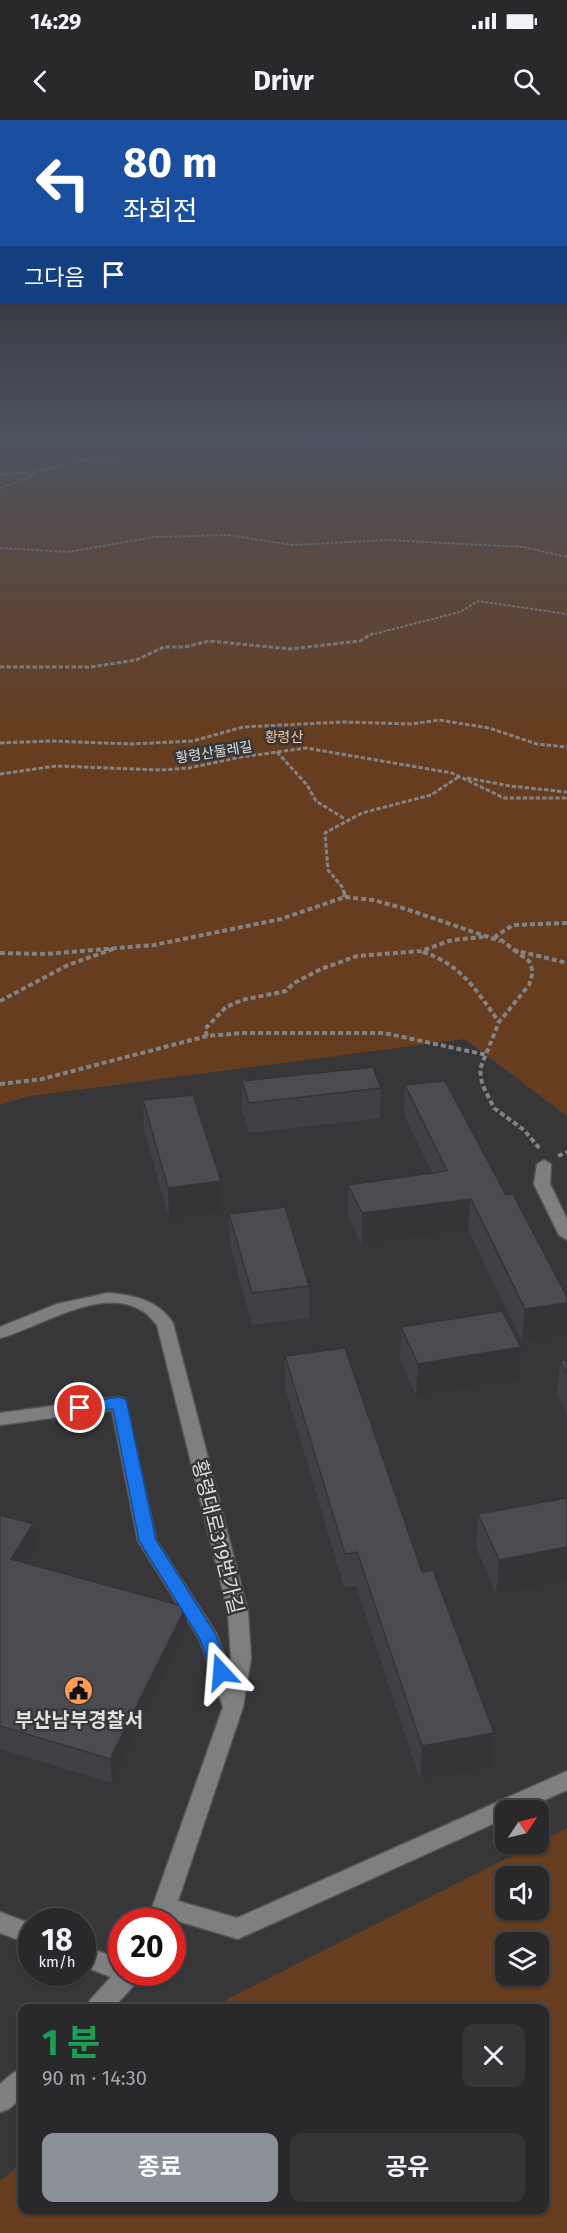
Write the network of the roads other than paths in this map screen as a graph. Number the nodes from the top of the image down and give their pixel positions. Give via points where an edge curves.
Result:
1 (544, 1159) road end
2 (567, 1235) edge
3 (0, 1333) edge
4 (0, 1419) edge
5 (232, 1707) junction
6 (567, 1780) edge
7 (163, 1908) edge
8 (186, 1919) edge
9 (0, 1922) edge
10 (18, 1929) edge
11 (116, 1986) edge
12 (101, 2004) edge
13 (18, 2084) edge
14 (0, 2100) edge

1 - 2 street via 542,1184
3 - 5 street, 황령대로319번가길 via 55,1311 105,1298 134,1299 152,1308 165,1323 238,1612 241,1658
4 - 5 street via 119,1403 147,1541 209,1638
5 - 7 street, 황령대로319번가길
6 - 8 street via 238,1929
9 - 10 street
11 - 12 street
13 - 14 street

